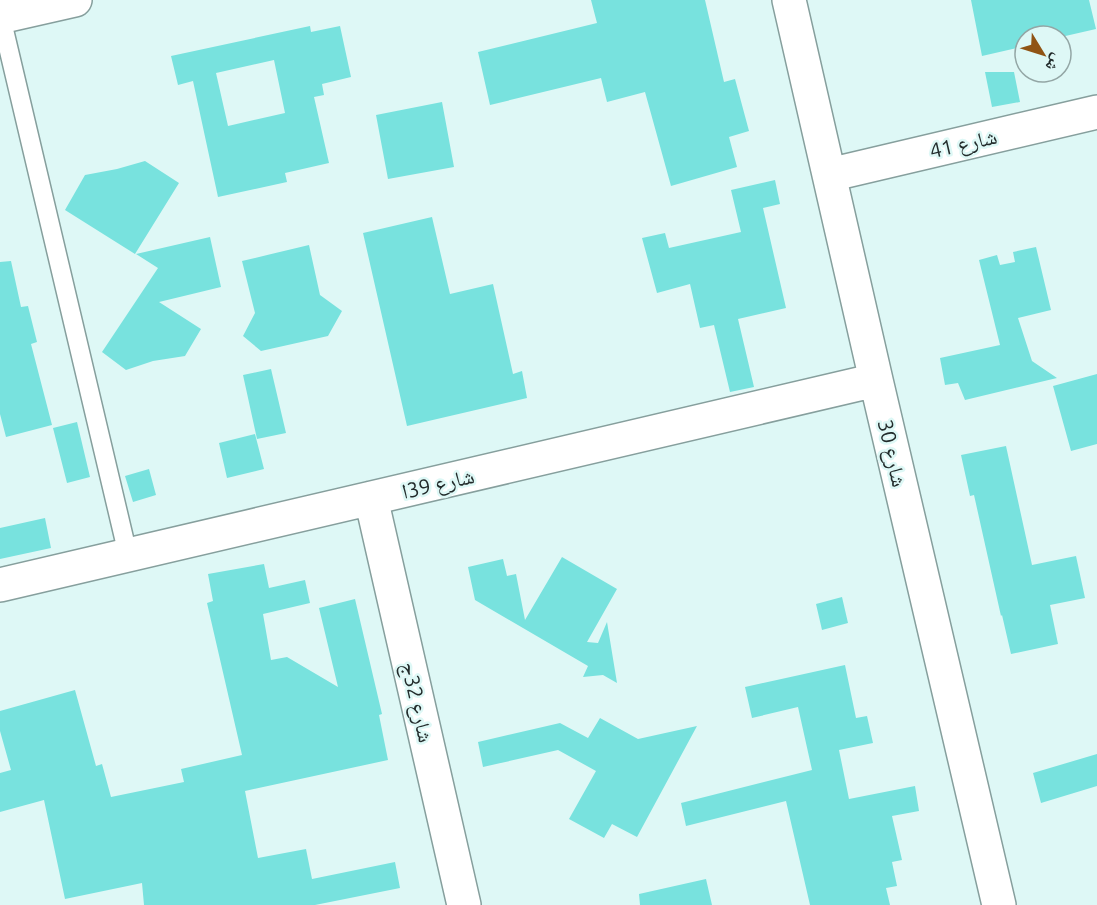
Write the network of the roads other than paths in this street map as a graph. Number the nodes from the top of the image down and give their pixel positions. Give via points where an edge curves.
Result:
1 (75, 0) edge
2 (789, 0) edge
3 (1, 17) edge
4 (1097, 112) edge
5 (829, 175) junction
6 (876, 380) junction
7 (371, 498) junction
8 (128, 555) junction
9 (0, 585) edge
10 (464, 905) edge
11 (999, 905) edge

1 - 3 street
2 - 5 street, شارع 30
3 - 8 lane
4 - 5 street, شارع 41
5 - 6 street, شارع 30
6 - 7 street, شارع 39ا
6 - 11 street, شارع 30
7 - 8 street, شارع 39ا
7 - 10 street, شارع 32ج
8 - 9 street, شارع 39ا

